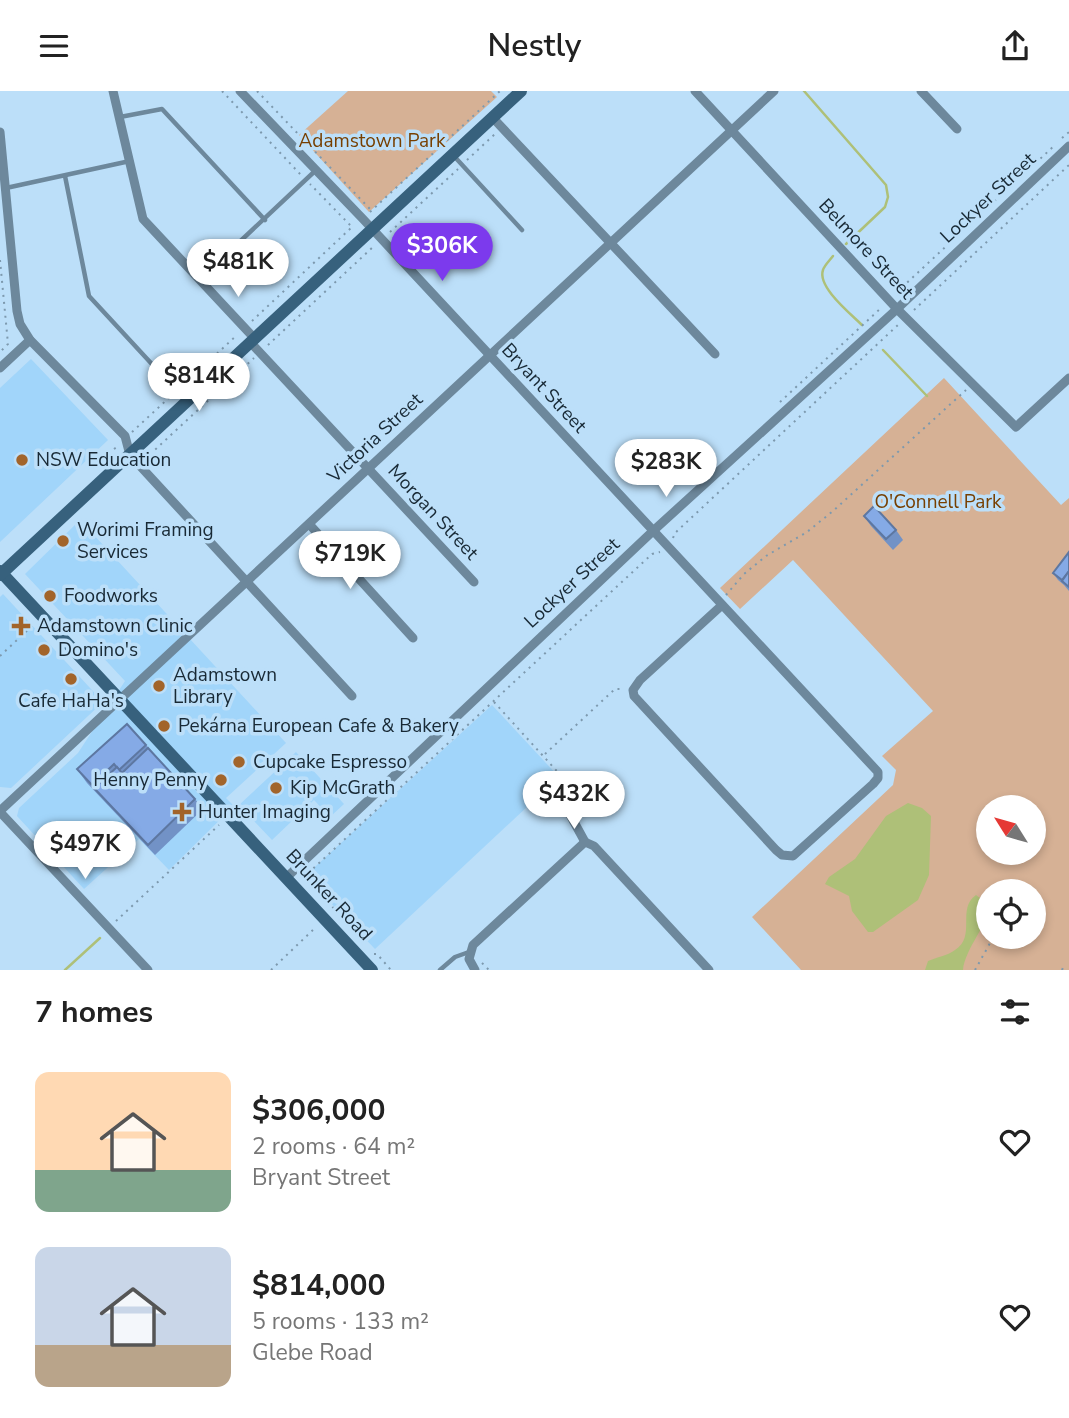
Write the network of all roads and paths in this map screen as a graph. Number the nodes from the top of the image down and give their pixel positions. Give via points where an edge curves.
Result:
1 (113, 91) edge
2 (222, 91) edge
3 (240, 91) edge
4 (257, 91) edge
5 (500, 91) edge
6 (521, 91) edge
7 (695, 91) edge
8 (774, 91) edge
9 (921, 91) edge
10 (120, 117) junction
11 (493, 118) junction
12 (957, 129) dead end
13 (732, 130) junction
14 (0, 132) edge
15 (497, 132) dead end
16 (1069, 132) edge
17 (1069, 146) edge
18 (453, 155) junction
19 (130, 161) junction
20 (462, 165) junction
21 (1069, 165) edge
22 (316, 170) junction
23 (65, 176) junction
24 (306, 180) junction
25 (5, 188) junction
26 (265, 220) junction
27 (372, 229) junction
28 (522, 230) dead end
29 (386, 236) dead end
30 (610, 243) junction
31 (377, 244) dead end
32 (0, 260) edge
33 (200, 279) junction
34 (897, 292) dead end
35 (897, 309) junction
36 (914, 310) dead end
37 (251, 321) dead end
38 (899, 324) dead end
39 (237, 335) dead end
40 (30, 340) junction
41 (257, 344) junction
42 (0, 352) edge
43 (715, 354) dead end
44 (490, 355) junction
45 (255, 357) dead end
46 (0, 369) edge
47 (1069, 378) edge
48 (973, 383) junction
49 (177, 391) junction
50 (187, 402) junction
51 (131, 433) dead end
52 (130, 455) junction
53 (144, 460) dead end
54 (369, 468) junction
55 (309, 524) junction
56 (653, 531) junction
57 (671, 542) dead end
58 (661, 552) dead end
59 (1, 573) edge
60 (248, 580) junction
61 (474, 582) dead end
62 (725, 595) dead end
63 (721, 606) junction
64 (34, 624) dead end
65 (413, 638) dead end
66 (0, 656) edge
67 (634, 690) junction
68 (352, 696) dead end
69 (122, 699) junction
70 (494, 701) junction
71 (543, 755) junction
72 (562, 800) dead end
73 (0, 811) edge
74 (580, 813) dead end
75 (213, 818) dead end
76 (585, 842) junction
77 (286, 878) junction
78 (115, 921) dead end
79 (315, 928) dead end
80 (361, 942) dead end
81 (987, 949) edge
82 (470, 952) junction
83 (370, 953) dead end
84 (480, 960) dead end
85 (1064, 965) dead end
86 (148, 970) edge
87 (271, 970) edge
88 (372, 970) edge
89 (391, 970) edge
90 (440, 970) edge
91 (475, 970) edge
92 (489, 970) edge
93 (709, 970) edge
94 (975, 970) edge
95 (1062, 970) edge

1 - 10 street, Morgan Street
2 - 24 path
3 - 22 street, Bryant Street
4 - 5 path via 370,212
6 - 11 main road
7 - 13 street, Belmore Street
8 - 13 street, Victoria Street
9 - 12 street
10 - 19 street, Morgan Street
10 - 26 lane via 162,109
11 - 18 main road
11 - 30 street
13 - 30 street, Victoria Street
13 - 35 street, Belmore Street
14 - 25 street
15 - 20 path
16 - 34 path
17 - 35 street, Lockyer Street
18 - 20 lane
18 - 27 main road
19 - 23 lane
19 - 33 street, Morgan Street via 143,219
20 - 28 lane
20 - 29 path
21 - 36 path
22 - 24 lane
22 - 27 street, Bryant Street
23 - 25 lane
23 - 49 lane via 89,296
24 - 26 lane
24 - 37 path via 352,227
25 - 40 street via 17,311
26 - 33 lane
27 - 41 main road
27 - 44 street, Bryant Street
30 - 43 street
30 - 44 street, Victoria Street
31 - 41 path
32 - 42 path via 8,344
33 - 41 street, Morgan Street
35 - 48 street, Belmore Street
35 - 56 street, Lockyer Street
38 - 57 path via 675,533
39 - 49 path
40 - 46 street
40 - 52 street via 125,436
41 - 50 main road
41 - 54 street, Morgan Street
44 - 54 street, Victoria Street
44 - 56 street, Bryant Street
45 - 53 path
47 - 48 street, Belmore Street via 1016,427
48 - 62 path via 833,511 766,556
49 - 50 lane
49 - 51 path
50 - 52 main road
52 - 59 main road
52 - 60 street
54 - 55 street, Victoria Street
54 - 61 street, Morgan Street
55 - 60 street, Victoria Street
55 - 65 street
56 - 63 street, Bryant Street
56 - 77 street, Lockyer Street
58 - 70 path via 652,554
59 - 69 main road, Brunker Road
60 - 68 street
60 - 69 street, Victoria Street
63 - 67 street
63 - 67 street, Bryant Street via 878,772 873,785 788,857 647,710
64 - 66 path
67 - 71 path via 615,689
69 - 73 street, Victoria Street
69 - 77 main road, Brunker Road
70 - 71 path
70 - 80 path via 304,875
71 - 74 path via 575,791
72 - 76 street
73 - 86 street
75 - 78 path via 218,824
76 - 82 street
76 - 93 street via 594,846
77 - 88 main road, Brunker Road
79 - 87 path
81 - 94 path
82 - 90 lane
82 - 91 street
83 - 89 path via 377,954
84 - 92 path
85 - 95 path

